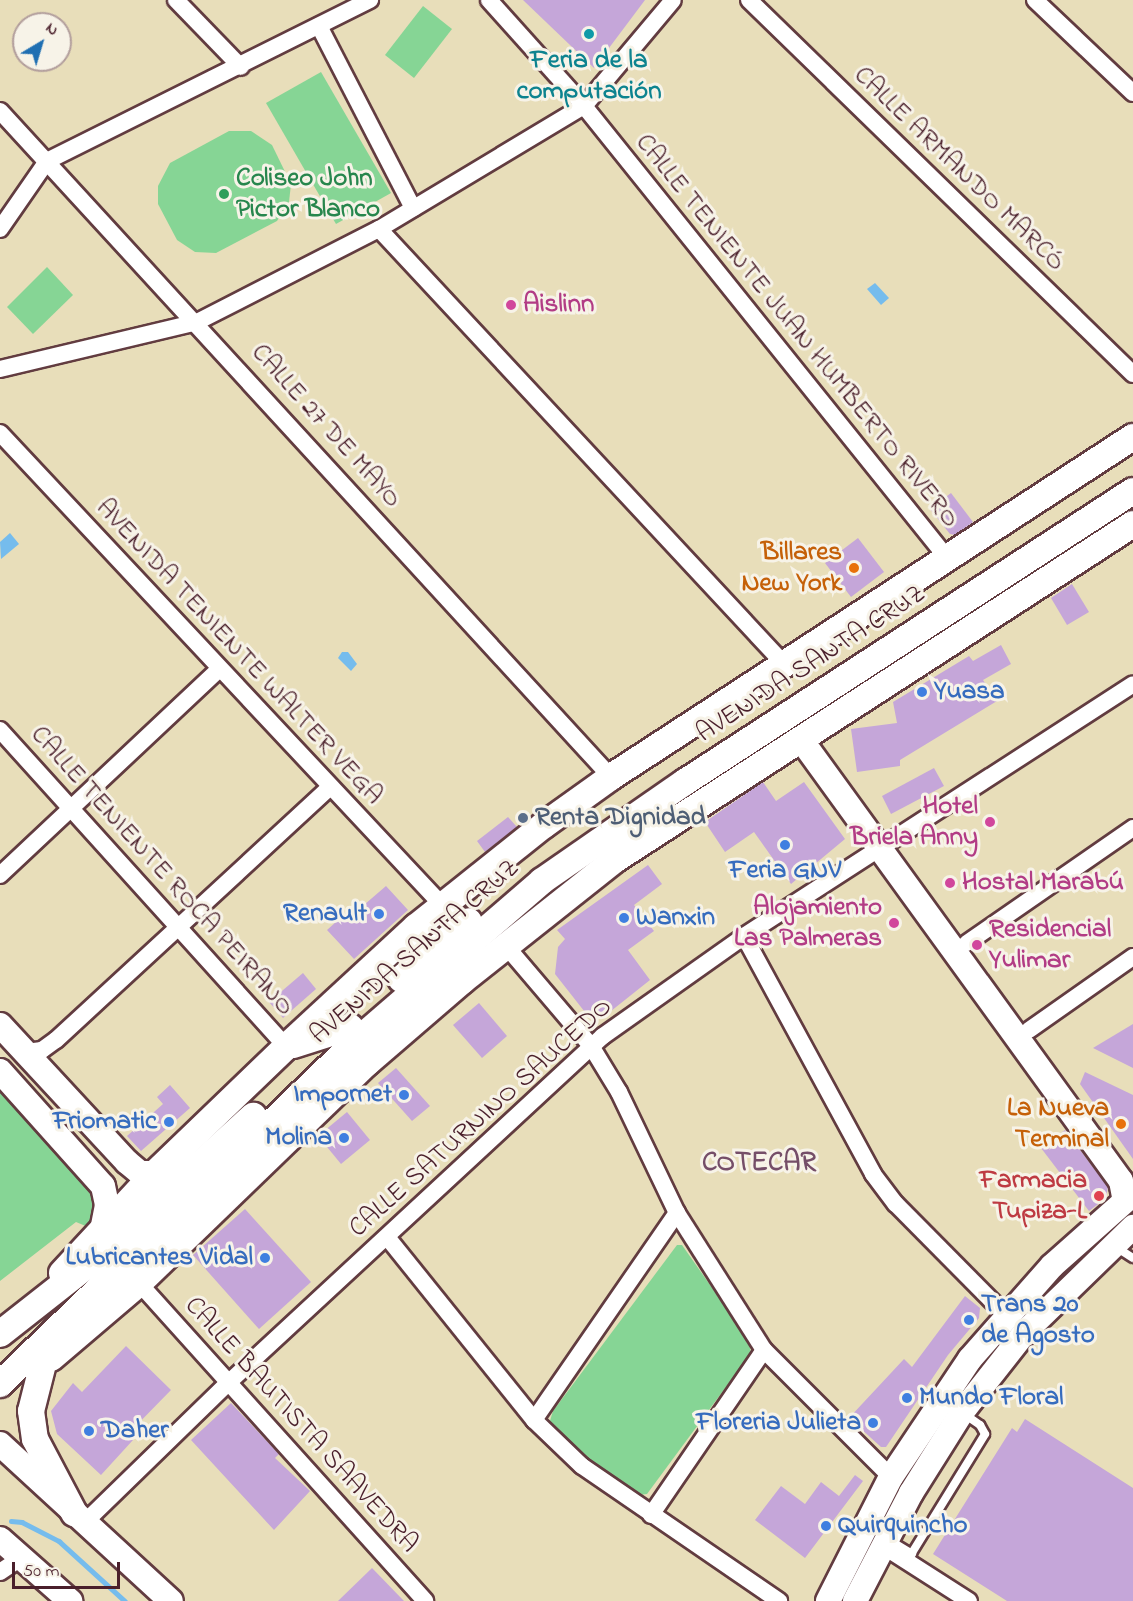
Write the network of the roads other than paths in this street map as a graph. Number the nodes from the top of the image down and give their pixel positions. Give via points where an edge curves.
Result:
1 (176, 0) edge
2 (370, 0) edge
3 (489, 0) edge
4 (673, 0) edge
5 (749, 0) edge
6 (1035, 0) edge
7 (319, 26) junction
8 (241, 68) junction
9 (1133, 93) edge
10 (584, 106) junction
11 (0, 111) edge
12 (47, 161) junction
13 (413, 208) junction
14 (0, 229) edge
15 (379, 229) junction
16 (197, 322) junction
17 (0, 369) edge
18 (1133, 374) edge
19 (0, 433) edge
20 (1133, 437) edge
21 (1133, 473) edge
22 (1133, 491) edge
23 (1133, 524) edge
24 (948, 559) junction
25 (785, 665) junction
26 (219, 669) junction
27 (1133, 684) edge
28 (0, 730) edge
29 (808, 736) junction
30 (611, 777) junction
31 (329, 788) junction
32 (74, 809) junction
33 (1133, 828) edge
34 (887, 845) junction
35 (0, 875) edge
36 (442, 905) junction
37 (176, 930) junction
38 (744, 936) junction
39 (967, 943) junction
40 (506, 946) junction
41 (1133, 957) edge
42 (0, 1024) edge
43 (350, 1027) junction
44 (1029, 1030) junction
45 (286, 1047) junction
46 (591, 1047) junction
47 (26, 1052) junction
48 (368, 1063) junction
49 (0, 1071) edge
50 (286, 1107) junction
51 (94, 1127) junction
52 (71, 1148) junction
53 (155, 1173) junction
54 (1133, 1178) edge
55 (1129, 1198) edge
56 (677, 1213) junction
57 (103, 1225) junction
58 (1133, 1227) edge
59 (387, 1237) junction
60 (1113, 1245) junction
61 (1133, 1258) edge
62 (139, 1283) junction
63 (36, 1305) junction
64 (1005, 1315) junction
65 (0, 1334) edge
66 (50, 1337) junction
67 (764, 1350) junction
68 (40, 1367) junction
69 (227, 1384) junction
70 (0, 1387) edge
71 (942, 1398) junction
72 (962, 1412) junction
73 (534, 1420) junction
74 (0, 1444) edge
75 (891, 1477) junction
76 (651, 1515) junction
77 (79, 1518) junction
78 (0, 1539) edge
79 (885, 1542) junction
80 (22, 1557) junction
81 (909, 1558) junction
82 (0, 1572) edge
83 (70, 1601) edge
84 (171, 1601) edge
85 (425, 1601) edge
86 (779, 1601) edge
87 (828, 1601) edge
88 (855, 1601) edge
89 (969, 1601) edge

1 - 8 street
2 - 7 street
3 - 10 street, CALLE TENIENTE JUAN HUMBERTO RIVERO
4 - 10 street
5 - 18 street, CALLE ARMANDO MARCÓ
6 - 9 street
7 - 8 street
7 - 13 street
8 - 12 street
10 - 13 street
10 - 24 street, CALLE TENIENTE JUAN HUMBERTO RIVERO
11 - 12 street, CALLE 27 DE MAYO
12 - 14 street
12 - 16 street, CALLE 27 DE MAYO
13 - 15 street
15 - 16 street
15 - 25 street
16 - 17 street
16 - 30 street, CALLE 27 DE MAYO
19 - 26 street, AVENIDA TENIENTE WALTER VEGA
20 - 24 main road, AVENIDA SANTA CRUZ
21 - 43 main road, AVENIDA SANTA CRUZ via 634,798 434,948
22 - 50 main road, AVENIDA SANTA CRUZ via 685,782 542,881
23 - 29 main road, AVENIDA SANTA CRUZ
24 - 25 main road, AVENIDA SANTA CRUZ
25 - 30 main road, AVENIDA SANTA CRUZ
26 - 31 street, AVENIDA TENIENTE WALTER VEGA
26 - 32 street
27 - 34 street, CALLE SATURNINO SAUCEDO
28 - 32 street, CALLE TENIENTE ROCA PEIRANO
29 - 34 street
29 - 40 main road, AVENIDA SANTA CRUZ via 616,859
30 - 36 main road, AVENIDA SANTA CRUZ
31 - 36 street, AVENIDA TENIENTE WALTER VEGA
31 - 37 street
32 - 35 street
32 - 37 street, CALLE TENIENTE ROCA PEIRANO
33 - 39 street
34 - 38 street, CALLE SATURNINO SAUCEDO
34 - 39 street
34 - 55 street via 1121,1181
36 - 45 main road, AVENIDA SANTA CRUZ
37 - 45 street, CALLE TENIENTE ROCA PEIRANO
37 - 47 street via 49,1046
38 - 46 street, CALLE SATURNINO SAUCEDO
38 - 64 street via 873,1174 896,1204
39 - 44 street
40 - 46 street
40 - 48 main road, AVENIDA SANTA CRUZ
41 - 44 street
42 - 47 street
43 - 45 main road
43 - 63 main road, AVENIDA SANTA CRUZ via 98,1257
44 - 54 street
45 - 53 main road, AVENIDA SANTA CRUZ
46 - 56 street via 619,1092
46 - 59 street, CALLE SATURNINO SAUCEDO
47 - 51 street
48 - 50 main road
48 - 62 main road, AVENIDA SANTA CRUZ
49 - 52 street
50 - 66 main road, AVENIDA SANTA CRUZ
51 - 52 street
51 - 53 street via 140,1173
52 - 57 street via 103,1186 107,1206
53 - 57 main road, AVENIDA SANTA CRUZ
55 - 64 street via 1052,1266
56 - 67 street
56 - 73 street
57 - 63 main road, AVENIDA SANTA CRUZ
58 - 60 street
59 - 69 street, CALLE SATURNINO SAUCEDO
59 - 73 street
60 - 61 lane
60 - 72 street via 1025,1332
62 - 68 main road, AVENIDA SANTA CRUZ
62 - 69 street, CALLE BAUTISTA SAAVEDRA
63 - 65 main road, AVENIDA SANTA CRUZ
64 - 71 street
66 - 68 main road
66 - 70 main road, AVENIDA SANTA CRUZ
67 - 75 street
67 - 76 street
68 - 70 main road, AVENIDA SANTA CRUZ
68 - 77 main road via 31,1411 34,1439
69 - 77 street, CALLE SATURNINO SAUCEDO
69 - 85 street, CALLE BAUTISTA SAAVEDRA
71 - 72 street
71 - 75 street
72 - 79 street
72 - 81 lane via 980,1425 985,1434
73 - 76 street via 582,1466
74 - 77 street
75 - 87 street
76 - 86 street
77 - 84 street
78 - 80 street
79 - 81 street
79 - 88 street
80 - 82 street
80 - 83 street
81 - 89 street

